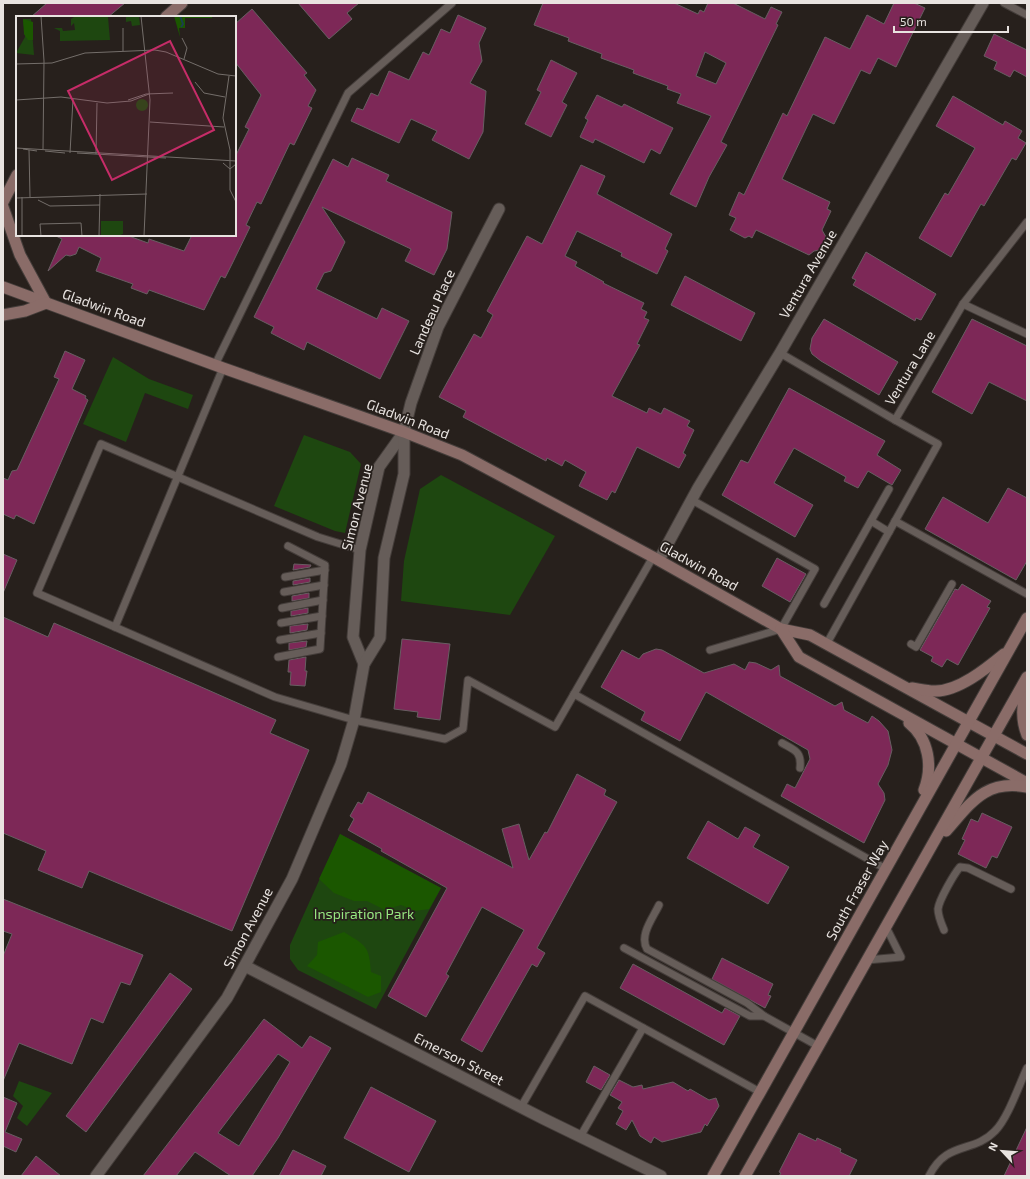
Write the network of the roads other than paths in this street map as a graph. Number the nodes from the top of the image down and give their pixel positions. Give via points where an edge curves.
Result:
1 (182, 3) edge
2 (452, 3) edge
3 (983, 3) edge
4 (1004, 3) edge
5 (1027, 15) edge
6 (167, 16) edge
7 (16, 177) edge
8 (3, 202) edge
9 (3, 208) edge
10 (499, 209) dead end
11 (1027, 222) edge
12 (3, 287) edge
13 (46, 303) junction
14 (963, 304) junction
15 (3, 315) edge
16 (1027, 334) edge
17 (780, 353) junction
18 (219, 367) junction
19 (895, 420) junction
20 (404, 432) junction
21 (177, 477) junction
22 (889, 489) dead end
23 (692, 500) junction
24 (895, 520) junction
25 (871, 521) junction
26 (889, 532) junction
27 (288, 546) dead end
28 (360, 550) junction
29 (656, 558) junction
30 (325, 570) junction
31 (285, 578) dead end
32 (952, 584) dead end
33 (324, 585) junction
34 (284, 592) dead end
35 (1027, 594) edge
36 (323, 600) junction
37 (824, 604) dead end
38 (282, 608) dead end
39 (322, 616) junction
40 (1027, 618) edge
41 (281, 623) dead end
42 (115, 627) junction
43 (781, 629) junction
44 (321, 633) junction
45 (280, 640) dead end
46 (911, 644) dead end
47 (826, 645) junction
48 (710, 650) dead end
49 (1009, 650) junction
50 (278, 657) dead end
51 (364, 664) junction
52 (1027, 677) edge
53 (904, 687) junction
54 (1027, 688) edge
55 (574, 694) junction
56 (885, 704) junction
57 (354, 720) junction
58 (968, 722) junction
59 (1027, 735) edge
60 (994, 736) junction
61 (782, 743) dead end
62 (957, 744) junction
63 (1027, 754) edge
64 (982, 757) junction
65 (800, 768) dead end
66 (1027, 782) edge
67 (1027, 787) edge
68 (911, 824) junction
69 (931, 848) junction
70 (886, 869) junction
71 (1011, 889) dead end
72 (659, 905) dead end
73 (886, 927) junction
74 (944, 930) dead end
75 (624, 948) dead end
76 (867, 960) junction
77 (245, 966) junction
78 (764, 1016) junction
79 (643, 1028) junction
80 (794, 1033) junction
81 (818, 1046) junction
82 (1027, 1068) edge
83 (760, 1092) junction
84 (521, 1107) junction
85 (580, 1137) junction
86 (99, 1175) edge
87 (661, 1176) edge
88 (713, 1176) edge
89 (745, 1176) edge
90 (929, 1176) edge

1 - 6 main road
2 - 18 lane via 348,93
3 - 17 street, Ventura Avenue
4 - 5 lane
7 - 8 main road
9 - 13 main road via 20,255
10 - 20 street, Landeau Place via 438,327 411,403
11 - 14 lane, Ventura Lane
12 - 13 main road, Gladwin Road
13 - 15 main road via 25,312
13 - 18 main road, Gladwin Road
14 - 16 lane
14 - 19 lane, Ventura Lane
17 - 19 lane, Ventura Lane
17 - 23 street, Ventura Avenue
18 - 20 main road, Gladwin Road
18 - 21 lane
19 - 24 lane via 938,444
20 - 28 street, Simon Avenue via 379,467
20 - 29 main road, Gladwin Road via 462,455
20 - 51 street, Simon Avenue via 404,474 384,558 380,638
21 - 28 lane via 318,537
21 - 42 lane
21 - 42 lane via 101,444 36,593
22 - 25 lane
23 - 29 street, Ventura Avenue
23 - 43 lane via 815,569
24 - 26 lane
24 - 35 lane
25 - 26 lane
25 - 37 lane
26 - 47 lane
27 - 30 lane via 325,565
28 - 51 street, Simon Avenue via 353,637
29 - 43 main road, Gladwin Road
29 - 55 lane
30 - 31 lane
30 - 33 lane
32 - 46 lane via 916,647
33 - 34 lane
33 - 36 lane
36 - 38 lane
36 - 39 lane
39 - 41 lane
39 - 44 lane
40 - 49 main road, South Fraser Way
42 - 57 lane via 275,697
43 - 47 main road, Gladwin Road via 810,636
43 - 48 lane
43 - 56 main road, Gladwin Road via 799,657
44 - 45 lane
44 - 50 lane via 320,649
47 - 53 main road, Gladwin Road
49 - 53 main road via 957,686 935,692
49 - 58 main road, South Fraser Way
51 - 57 street, Simon Avenue
52 - 60 main road
53 - 58 main road, Gladwin Road
54 - 59 main road via 1023,701 1023,727
55 - 57 lane via 555,727 468,680 463,729 445,739
55 - 70 lane
56 - 62 main road, Gladwin Road
56 - 68 main road via 919,730 928,751 930,776
57 - 77 street, Simon Avenue via 341,764 292,879
58 - 60 main road, Gladwin Road
58 - 62 main road, South Fraser Way
60 - 63 main road, Gladwin Road
60 - 64 main road
61 - 65 lane via 796,751 801,758
62 - 64 main road, Gladwin Road
62 - 68 main road, South Fraser Way
64 - 66 main road, Gladwin Road
64 - 69 main road
67 - 69 main road via 1011,784 993,788 975,798
68 - 70 main road, South Fraser Way
69 - 73 main road
70 - 80 main road, South Fraser Way
71 - 74 lane via 968,868 960,867 955,872 938,908
72 - 78 lane via 644,935 647,949 747,1003
73 - 76 main road
73 - 76 lane via 901,957
75 - 78 lane via 750,1016
76 - 81 main road
77 - 84 street, Emerson Street
77 - 86 street, Simon Avenue via 210,1023
78 - 80 lane
79 - 83 lane
79 - 84 lane via 585,996
79 - 85 lane
80 - 81 lane
80 - 83 main road, South Fraser Way
81 - 89 main road
82 - 90 lane via 996,1130 975,1143 953,1150 942,1157
83 - 88 main road, South Fraser Way
84 - 85 street, Emerson Street
85 - 87 street, Emerson Street

